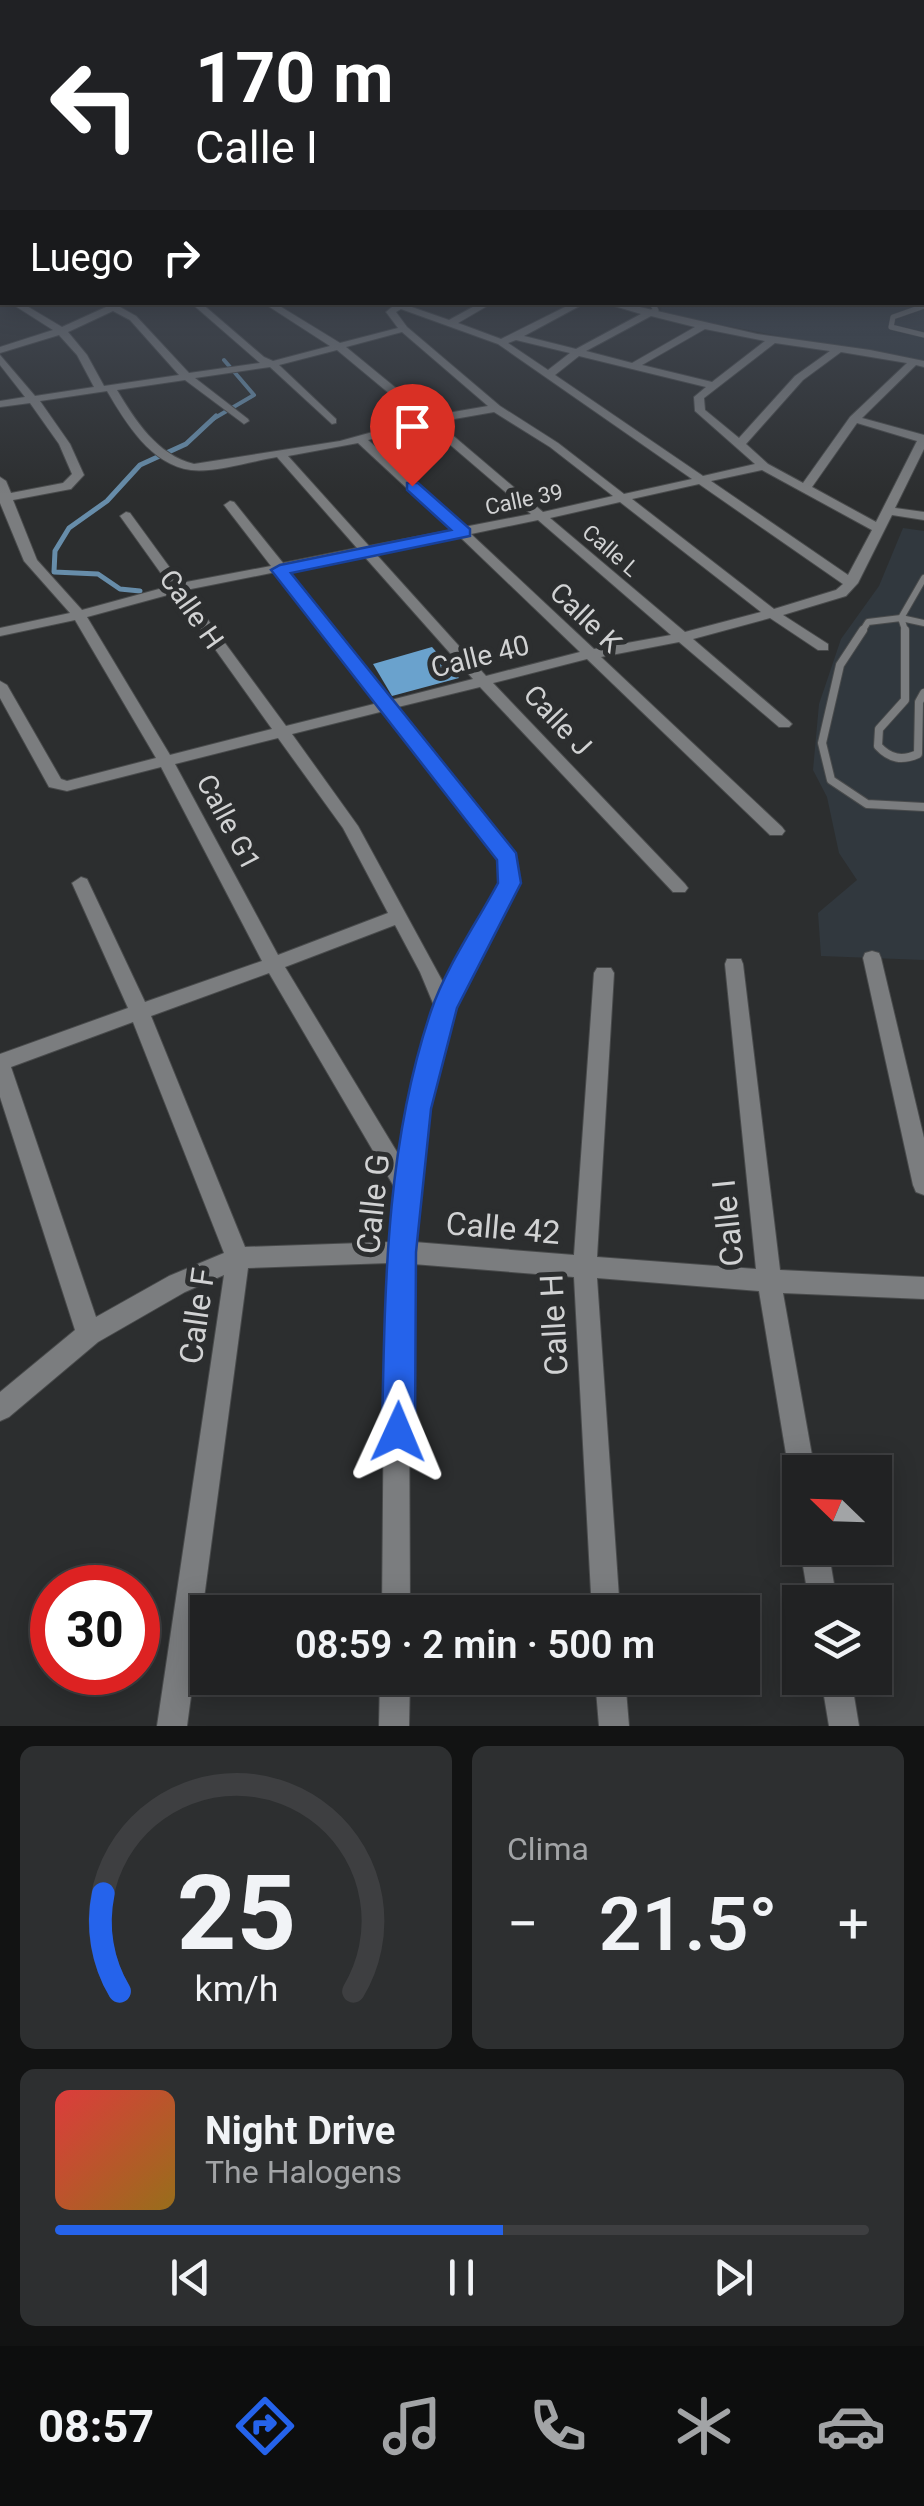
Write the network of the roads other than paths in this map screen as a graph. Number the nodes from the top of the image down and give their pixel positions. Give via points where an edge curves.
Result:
1 (56, 333) edge
2 (66, 333) edge
3 (146, 333) edge
4 (229, 333) edge
5 (316, 333) edge
6 (391, 333) edge
7 (408, 333) edge
8 (478, 333) edge
9 (525, 333) edge
10 (609, 333) edge
11 (692, 333) edge
12 (740, 333) edge
13 (516, 337) junction
14 (774, 340) junction
15 (501, 342) junction
16 (339, 347) junction
17 (0, 350) edge
18 (837, 350) junction
19 (579, 351) junction
20 (0, 358) edge
21 (919, 362) edge
22 (272, 364) junction
23 (636, 365) junction
24 (551, 373) junction
25 (186, 376) junction
26 (711, 385) junction
27 (105, 388) junction
28 (29, 400) junction
29 (0, 404) edge
30 (496, 408) junction
31 (854, 419) junction
32 (428, 420) junction
33 (332, 421) dead end
34 (244, 422) dead end
35 (924, 439) edge
36 (360, 440) junction
37 (738, 446) junction
38 (279, 453) junction
39 (764, 466) junction
40 (702, 482) junction
41 (805, 489) junction
42 (3, 492) edge
43 (622, 497) junction
44 (230, 506) dead end
45 (886, 510) junction
46 (126, 516) dead end
47 (541, 516) junction
48 (924, 516) edge
49 (876, 527) junction
50 (464, 532) junction
51 (369, 552) junction
52 (280, 570) junction
53 (924, 578) edge
54 (851, 584) junction
55 (177, 588) junction
56 (772, 613) junction
57 (79, 615) junction
58 (901, 618) junction
59 (924, 623) edge
60 (0, 632) edge
61 (682, 637) junction
62 (824, 647) dead end
63 (588, 654) junction
64 (484, 681) junction
65 (0, 684) edge
66 (924, 693) edge
67 (386, 706) junction
68 (784, 724) dead end
69 (280, 732) junction
70 (166, 762) junction
71 (924, 806) edge
72 (776, 831) dead end
73 (81, 883) dead end
74 (679, 888) dead end
75 (400, 916) junction
76 (872, 958) dead end
77 (734, 964) dead end
78 (275, 967) junction
79 (604, 973) dead end
80 (444, 1008) junction
81 (138, 1009) junction
82 (0, 1064) edge
83 (924, 1185) edge
84 (409, 1192) junction
85 (401, 1252) junction
86 (238, 1258) junction
87 (585, 1268) junction
88 (770, 1281) junction
89 (924, 1288) edge
90 (90, 1334) junction
91 (0, 1408) edge
92 (799, 1455) edge
93 (396, 1595) edge
94 (605, 1595) edge
95 (395, 1695) edge
96 (611, 1695) edge
97 (839, 1695) edge
98 (172, 1726) edge
99 (394, 1726) edge
100 (614, 1726) edge
101 (844, 1726) edge

1 - 17 street
2 - 27 street
3 - 25 street
4 - 22 street
5 - 16 street, Calle L
6 - 16 street
7 - 30 street
8 - 15 street
9 - 13 street
10 - 19 street
11 - 23 street
12 - 14 street
13 - 15 street
13 - 19 street
14 - 18 street
14 - 26 street
15 - 24 street
16 - 22 street
16 - 32 street, Calle L
18 - 21 street
18 - 37 street via 799,378
19 - 23 street
19 - 24 street
20 - 28 street
21 - 31 street
22 - 25 street
22 - 33 street
23 - 26 street
24 - 40 street
25 - 27 street
25 - 34 street
26 - 37 street via 699,398 700,410
27 - 28 street
27 - 38 street via 158,451 182,466
28 - 29 street
28 - 42 street via 71,450 78,475 67,486
30 - 32 street
30 - 43 street
31 - 35 street
31 - 41 street
32 - 36 street
32 - 47 street, Calle L
35 - 45 street
36 - 38 street
36 - 50 street, Calle K
37 - 39 street
38 - 51 street, Calle J
39 - 40 street, Calle 39
39 - 41 street
40 - 43 street, Calle 39
40 - 54 street
41 - 49 street
42 - 57 street, Calle G1 via 31,561
43 - 47 street, Calle 39
43 - 56 street
44 - 52 street
45 - 48 street
45 - 49 street
46 - 55 street, Calle H
47 - 50 street, Calle 39
47 - 61 street, Calle L
49 - 54 street
50 - 51 street, Calle 39
50 - 63 street, Calle K
51 - 52 street, Calle 39
51 - 64 street, Calle J
52 - 55 street, Calle 39
52 - 67 street
53 - 58 lane
54 - 56 street, Calle 40 via 842,593
55 - 57 street, Calle 39
55 - 69 street, Calle H
56 - 61 street, Calle 40
56 - 62 street
57 - 60 street, Calle 39
57 - 70 street, Calle G1
58 - 59 lane
58 - 66 lane via 905,700 878,728 884,754 918,754
58 - 71 lane via 868,622 840,664 822,743 831,780 868,804
61 - 63 street, Calle 40
61 - 68 street, Calle L
63 - 64 street, Calle 40
63 - 72 street, Calle K
64 - 67 street, Calle 40
64 - 74 street, Calle J
65 - 70 street, Calle 40 via 60,786
67 - 69 street, Calle 40
67 - 80 street, Calle G via 508,858 510,883
69 - 70 street, Calle 40
69 - 75 street, Calle H via 350,826
70 - 78 street, Calle G1
73 - 81 street, Calle F
75 - 78 street
75 - 80 street, Calle H
76 - 83 street
77 - 88 street, Calle I
78 - 81 street
78 - 84 street, Calle G1
79 - 87 street, Calle H
80 - 84 street, Calle G via 418,1109
81 - 82 street
81 - 86 street, Calle F
82 - 90 street
84 - 85 street, Calle G
85 - 86 street, Calle 42
85 - 87 street, Calle 42
85 - 93 street, Calle G
86 - 90 street, Calle 42 via 176,1284
86 - 98 street, Calle F
87 - 88 street, Calle 42
87 - 94 street, Calle H
88 - 89 street, Calle 42
88 - 92 street, Calle I
90 - 91 street, Calle 42
95 - 99 street
96 - 100 street
97 - 101 street

